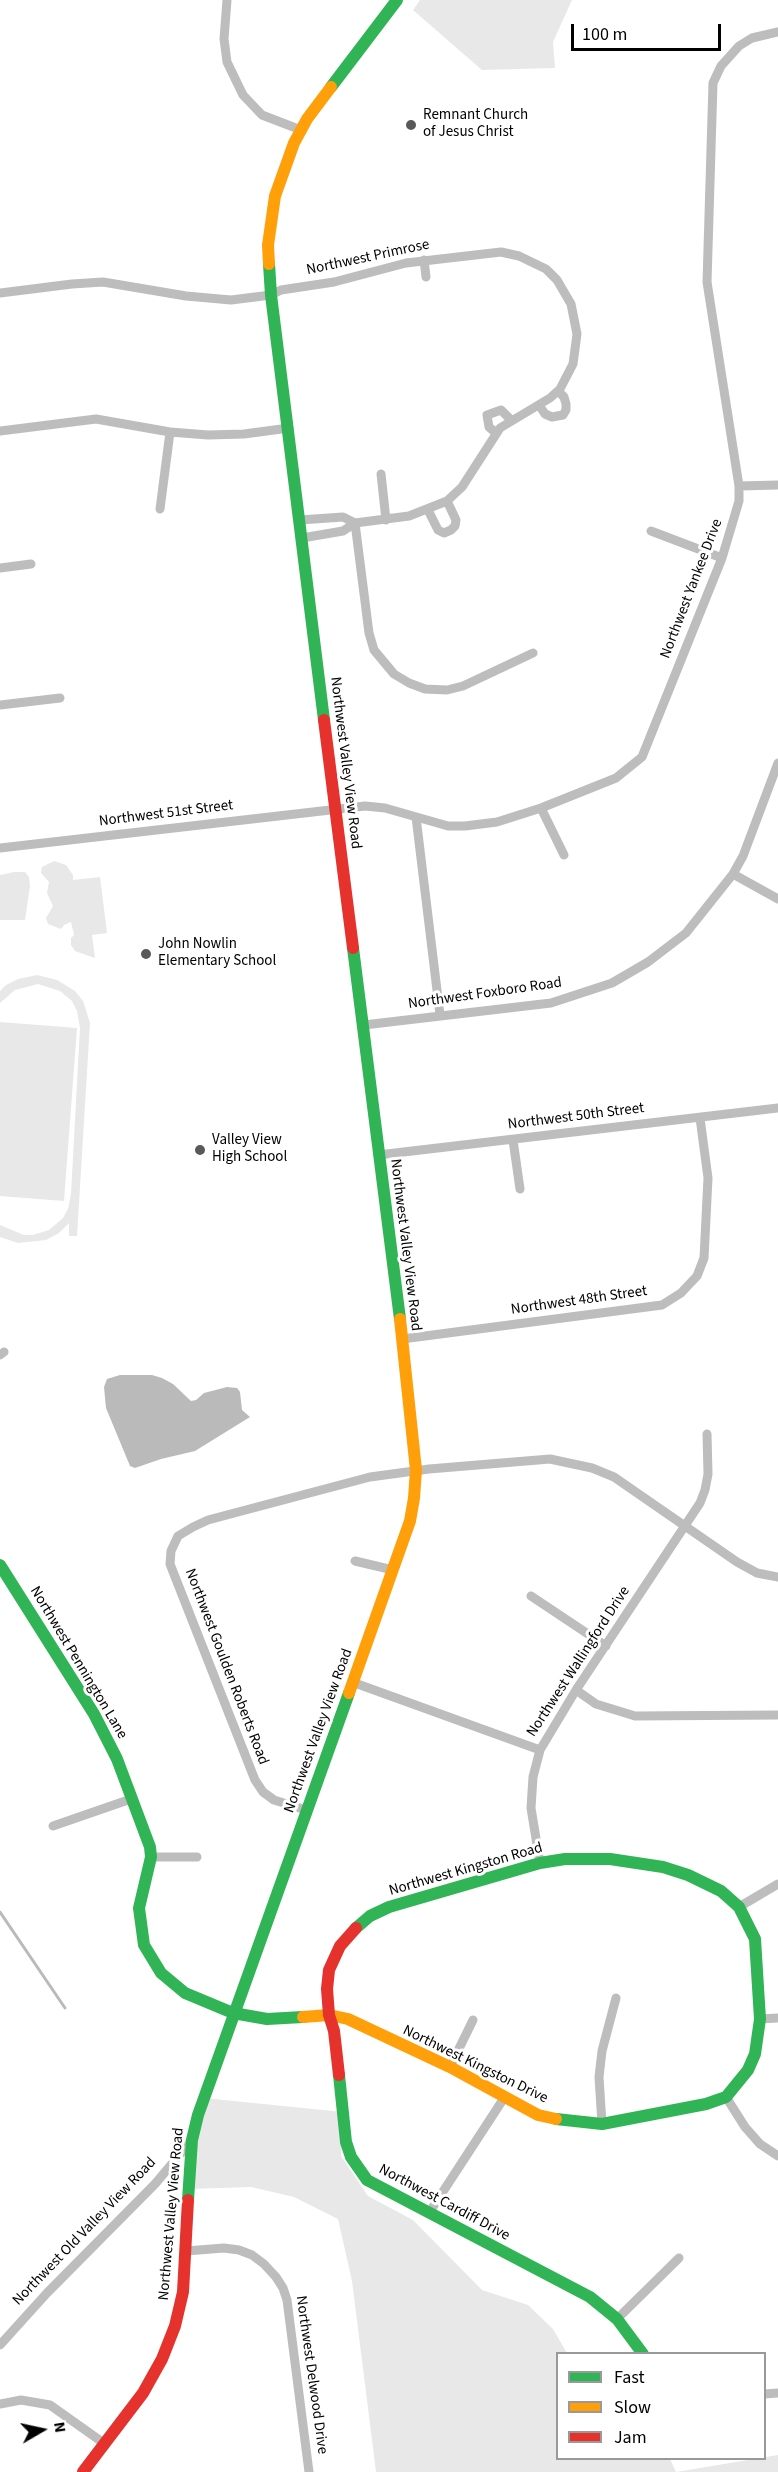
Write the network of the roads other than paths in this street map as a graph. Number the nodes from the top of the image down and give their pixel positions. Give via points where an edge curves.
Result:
1 (226, 0) edge
2 (397, 0) edge
3 (778, 32) edge
4 (301, 130) junction
5 (424, 260) junction
6 (426, 277) dead end
7 (0, 293) edge
8 (271, 295) junction
9 (558, 391) junction
10 (539, 405) junction
11 (511, 420) junction
12 (289, 428) junction
13 (0, 431) edge
14 (170, 432) junction
15 (496, 434) junction
16 (381, 474) dead end
17 (778, 485) edge
18 (739, 486) junction
19 (447, 501) junction
20 (160, 509) dead end
21 (429, 510) junction
22 (300, 519) junction
23 (386, 520) junction
24 (355, 523) junction
25 (651, 531) dead end
26 (302, 538) junction
27 (722, 558) junction
28 (31, 564) dead end
29 (0, 568) edge
30 (533, 652) dead end
31 (60, 698) dead end
32 (0, 705) edge
33 (778, 763) edge
34 (541, 808) junction
35 (335, 810) junction
36 (416, 817) junction
37 (0, 848) edge
38 (564, 855) dead end
39 (733, 874) junction
40 (778, 899) edge
41 (440, 1015) junction
42 (364, 1025) junction
43 (778, 1108) edge
44 (700, 1118) junction
45 (513, 1140) junction
46 (378, 1155) junction
47 (520, 1189) dead end
48 (402, 1339) junction
49 (707, 1434) dead end
50 (416, 1470) junction
51 (686, 1525) junction
52 (355, 1562) dead end
53 (0, 1565) edge
54 (393, 1570) junction
55 (778, 1577) edge
56 (531, 1596) dead end
57 (606, 1646) junction
58 (352, 1682) junction
59 (576, 1690) junction
60 (778, 1715) edge
61 (540, 1750) junction
62 (131, 1798) junction
63 (306, 1810) junction
64 (53, 1826) dead end
65 (151, 1857) junction
66 (197, 1857) dead end
67 (540, 1863) junction
68 (778, 1884) edge
69 (739, 1907) junction
70 (616, 1998) dead end
71 (233, 2013) junction
72 (329, 2015) junction
73 (778, 2018) edge
74 (760, 2019) junction
75 (473, 2020) dead end
76 (450, 2067) junction
77 (726, 2097) junction
78 (504, 2098) junction
79 (602, 2124) junction
80 (192, 2140) junction
81 (778, 2156) edge
82 (429, 2214) junction
83 (186, 2251) junction
84 (679, 2258) dead end
85 (617, 2319) junction
86 (0, 2345) edge
87 (642, 2352) edge
88 (0, 2404) edge
89 (105, 2444) junction
90 (83, 2472) edge
91 (309, 2472) edge

1 - 4 street via 227,62 243,95 262,115
2 - 4 street, Northwest Valley View Road
3 - 18 street, Northwest Yankee Drive via 752,38 729,55 713,83 711,106 706,282
4 - 8 street, Northwest Valley View Road via 282,172 270,219
5 - 6 street
5 - 8 street, Northwest Primrose
5 - 9 street, Northwest Primrose via 501,252 546,269 571,304 577,334 573,364
7 - 8 street, Northwest Primrose via 103,282 201,298 231,300
8 - 12 street, Northwest Valley View Road
9 - 10 street, Northwest Primrose
9 - 10 street via 566,404 563,416 545,414
10 - 11 street, Northwest Primrose
11 - 15 street, Northwest Primrose
11 - 15 street via 501,410 487,416 489,427
12 - 14 street via 208,435
12 - 22 street, Northwest Valley View Road
13 - 14 street via 96,419
14 - 20 street
15 - 19 street, Northwest Primrose via 462,487
16 - 23 street
17 - 18 street
18 - 27 street, Northwest Yankee Drive via 737,513
19 - 21 street, Northwest Primrose
19 - 21 street via 456,520 451,530 438,530
21 - 23 street, Northwest Primrose
22 - 24 street, Northwest Primrose via 343,517
22 - 26 street, Northwest Valley View Road
23 - 24 street, Northwest Primrose
24 - 26 street, Northwest Primrose via 343,531
24 - 30 street via 369,633 374,650 394,674 425,689 447,690
25 - 27 street
26 - 35 street, Northwest Valley View Road
27 - 34 street, Northwest Yankee Drive via 642,757 616,777
28 - 29 street
31 - 32 street
33 - 39 street, Northwest Foxboro Road
34 - 36 street, Northwest Yankee Drive via 497,822 465,826
34 - 38 street
35 - 36 street, Northwest Yankee Drive via 376,806
35 - 37 street, Northwest 51st Street
35 - 42 street, Northwest Valley View Road
36 - 41 street
39 - 40 street
39 - 41 street, Northwest Foxboro Road via 686,933 612,983 551,1003
41 - 42 street, Northwest Foxboro Road
42 - 46 street, Northwest Valley View Road
43 - 44 street, Northwest 50th Street
44 - 45 street, Northwest 50th Street
44 - 48 street, Northwest 48th Street via 708,1178 704,1258 697,1276 681,1293 662,1305
45 - 46 street, Northwest 50th Street
45 - 47 street
46 - 48 street, Northwest Valley View Road
48 - 50 street, Northwest Valley View Road
49 - 51 street, Northwest Wallingford Drive via 705,1490
50 - 51 street, Northwest Goulden Roberts Road via 528,1459 570,1461 614,1477
50 - 54 street, Northwest Valley View Road via 410,1521
50 - 63 street, Northwest Goulden Roberts Road via 370,1477 208,1520 178,1536 171,1551 170,1564 255,1780 274,1800
51 - 55 street, Northwest Goulden Roberts Road via 737,1562 757,1573
51 - 57 street, Northwest Wallingford Drive
52 - 54 street
53 - 62 street, Northwest Pennington Lane via 94,1714
54 - 58 street, Northwest Valley View Road
56 - 57 street
57 - 59 street, Northwest Wallingford Drive
58 - 61 street
58 - 63 street, Northwest Valley View Road
59 - 60 street via 596,1704 635,1716
59 - 61 street, Northwest Wallingford Drive
61 - 67 street, Northwest Wallingford Drive via 531,1808
62 - 64 street
62 - 65 street, Northwest Pennington Lane
63 - 71 street, Northwest Valley View Road
65 - 66 street
65 - 71 street, Northwest Pennington Lane via 139,1908 144,1945 161,1974 185,1993
67 - 69 street, Northwest Kingston Road via 610,1858 663,1867 721,1891
67 - 72 street, Northwest Kingston Road via 370,1916 340,1946 329,1970
68 - 69 street
69 - 74 street, Northwest Kingston Road via 755,1939
70 - 79 street via 599,2077
71 - 72 street, Northwest Kingston Drive via 267,2019
71 - 80 street, Northwest Valley View Road
72 - 76 street, Northwest Kingston Drive via 348,2019
72 - 82 street, Northwest Cardiff Drive via 351,2157 367,2180
73 - 74 street
74 - 77 street via 755,2054 748,2070
75 - 76 street
76 - 78 street, Northwest Kingston Drive
77 - 79 street, Northwest Kingston Drive
77 - 81 street via 745,2127
78 - 79 street, Northwest Kingston Drive via 538,2115
78 - 82 street
80 - 83 street, Northwest Valley View Road
80 - 86 street, Northwest Old Valley View Road via 155,2184
82 - 85 street, Northwest Cardiff Drive via 574,2288
83 - 89 street, Northwest Valley View Road via 183,2292 162,2359 143,2393
83 - 91 street, Northwest Delwood Drive via 239,2250 264,2264 283,2288
84 - 85 street
85 - 87 street, Northwest Cardiff Drive
88 - 89 street via 21,2400 50,2405
89 - 90 street, Northwest Valley View Road

